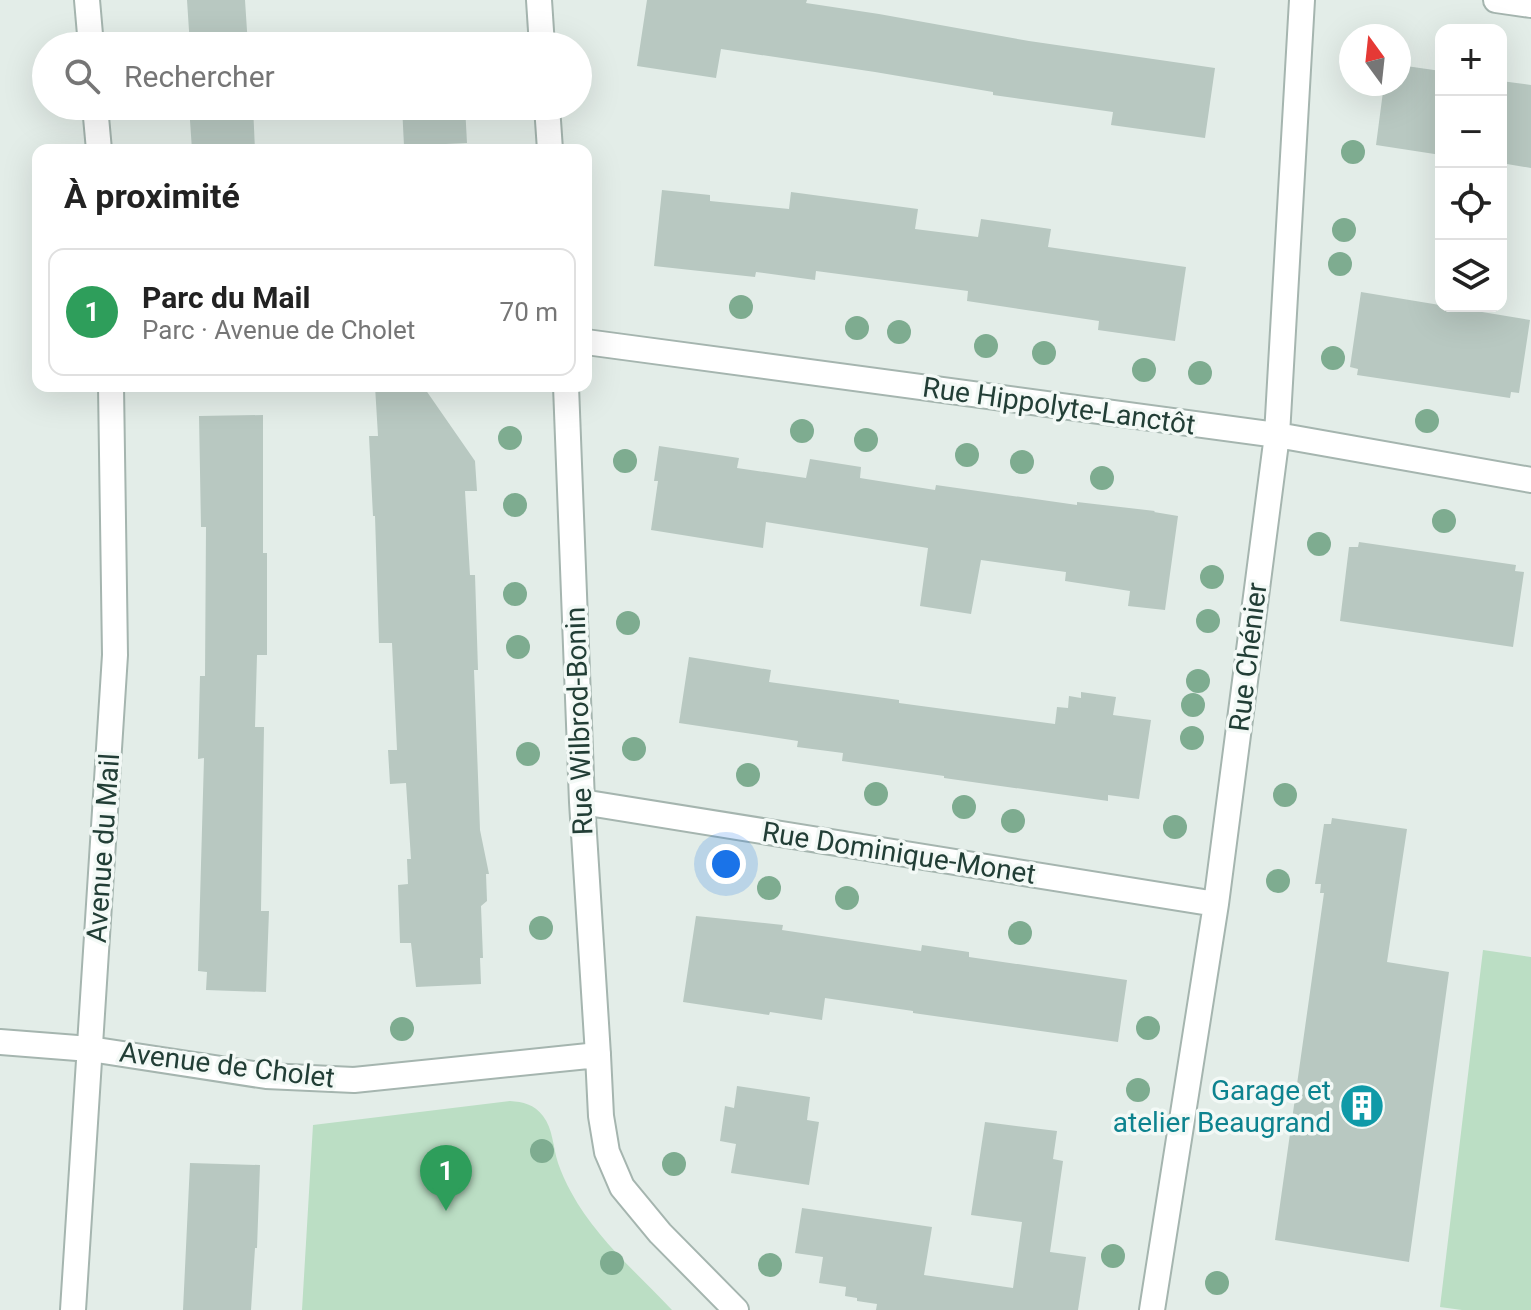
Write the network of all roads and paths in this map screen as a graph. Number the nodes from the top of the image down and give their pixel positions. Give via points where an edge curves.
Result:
1 (87, 0) edge
2 (539, 0) edge
3 (1302, 0) edge
4 (1496, 0) edge
5 (1531, 5) edge
6 (90, 32) edge
7 (541, 32) edge
8 (96, 120) edge
9 (548, 120) edge
10 (98, 144) edge
11 (550, 144) edge
12 (592, 343) edge
13 (111, 392) edge
14 (566, 392) edge
15 (1277, 435) junction
16 (1531, 480) edge
17 (582, 802) junction
18 (1216, 904) junction
19 (0, 1042) edge
20 (90, 1049) junction
21 (598, 1055) junction
22 (73, 1310) edge
23 (736, 1310) edge
24 (1152, 1310) edge

1 - 6 street
2 - 7 street
3 - 15 street, Rue Chénier
4 - 5 street
8 - 10 street
9 - 11 street
12 - 15 street, Rue Hippolyte-Lanctôt
13 - 20 street, Avenue du Mail via 115,655
14 - 17 street, Rue Wilbrod-Bonin
15 - 16 street, Rue Hippolyte-Lanctôt
15 - 18 street, Rue Chénier
17 - 18 street, Rue Dominique-Monet
17 - 21 street, Rue Wilbrod-Bonin
18 - 24 street, Rue Chénier
19 - 20 street, Avenue de Cholet
20 - 21 street, Avenue de Cholet via 266,1076 354,1080
20 - 22 street, Avenue du Mail
21 - 23 street, Rue Wilbrod-Bonin via 607,1152 622,1187

